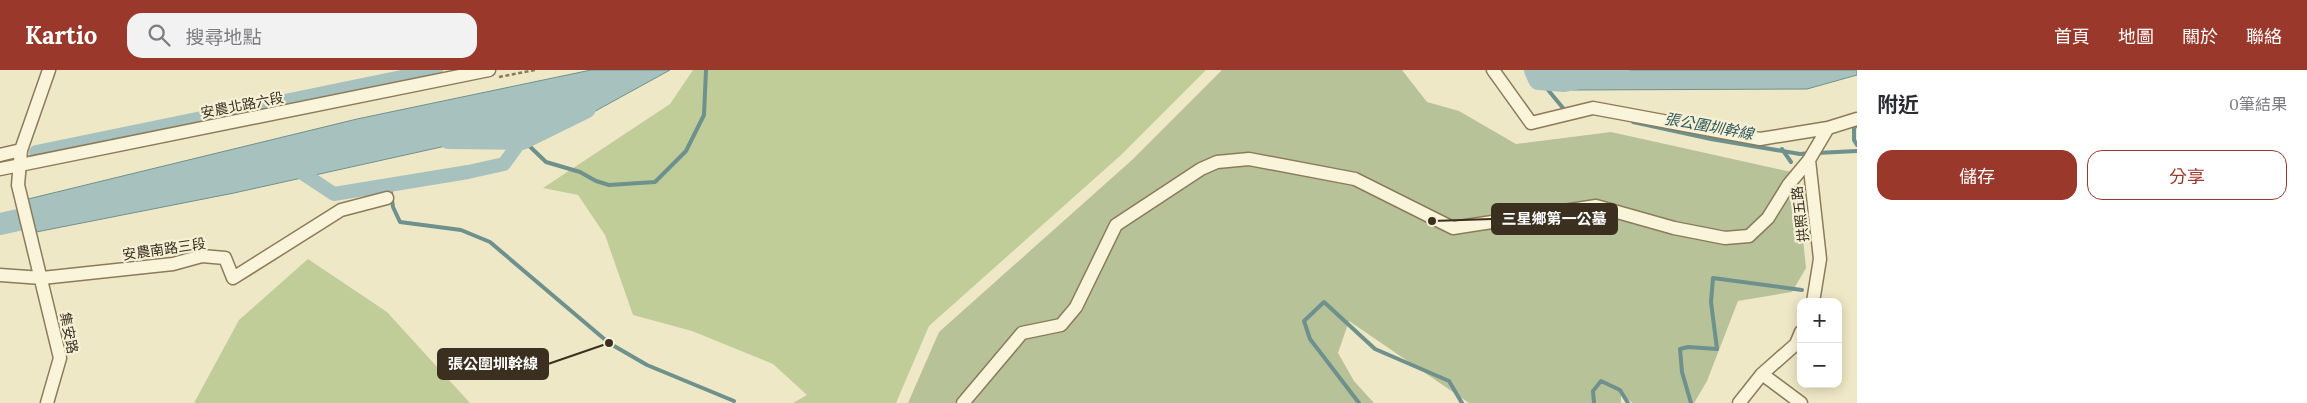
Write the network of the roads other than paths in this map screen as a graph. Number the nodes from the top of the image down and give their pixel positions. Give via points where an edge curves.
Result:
1 (50, 70) edge
2 (489, 70) edge
3 (1492, 70) edge
4 (454, 73) edge
5 (1857, 119) edge
6 (1828, 128) junction
7 (22, 150) junction
8 (0, 155) edge
9 (1809, 160) junction
10 (18, 165) junction
11 (0, 169) edge
12 (388, 198) dead end
13 (40, 273) junction
14 (0, 276) edge
15 (1814, 298) edge
16 (1797, 342) edge
17 (1762, 374) junction
18 (47, 403) edge
19 (963, 403) edge
20 (1739, 403) edge
21 (1801, 403) edge

1 - 7 lane
2 - 4 lane, 安農北路六段
3 - 6 lane via 1531,123 1593,108 1760,139
4 - 10 lane, 安農北路六段
5 - 6 lane
6 - 9 lane
7 - 8 lane
7 - 10 lane
9 - 15 lane, 拱照五路 via 1820,259
9 - 19 lane via 1768,218 1749,236 1725,238 1674,228 1596,206 1452,228 1355,179 1249,159 1217,162 1201,169 1116,225 1076,307 1061,325 1022,334
10 - 11 lane, 安農北路六段
10 - 13 lane, 集安路 via 18,185
12 - 13 lane, 安農南路三段 via 341,210 233,278 225,258 202,256 172,264
13 - 14 lane, 安農南路三段
13 - 18 lane, 集安路 via 60,358
16 - 17 lane
17 - 20 lane
17 - 21 lane

